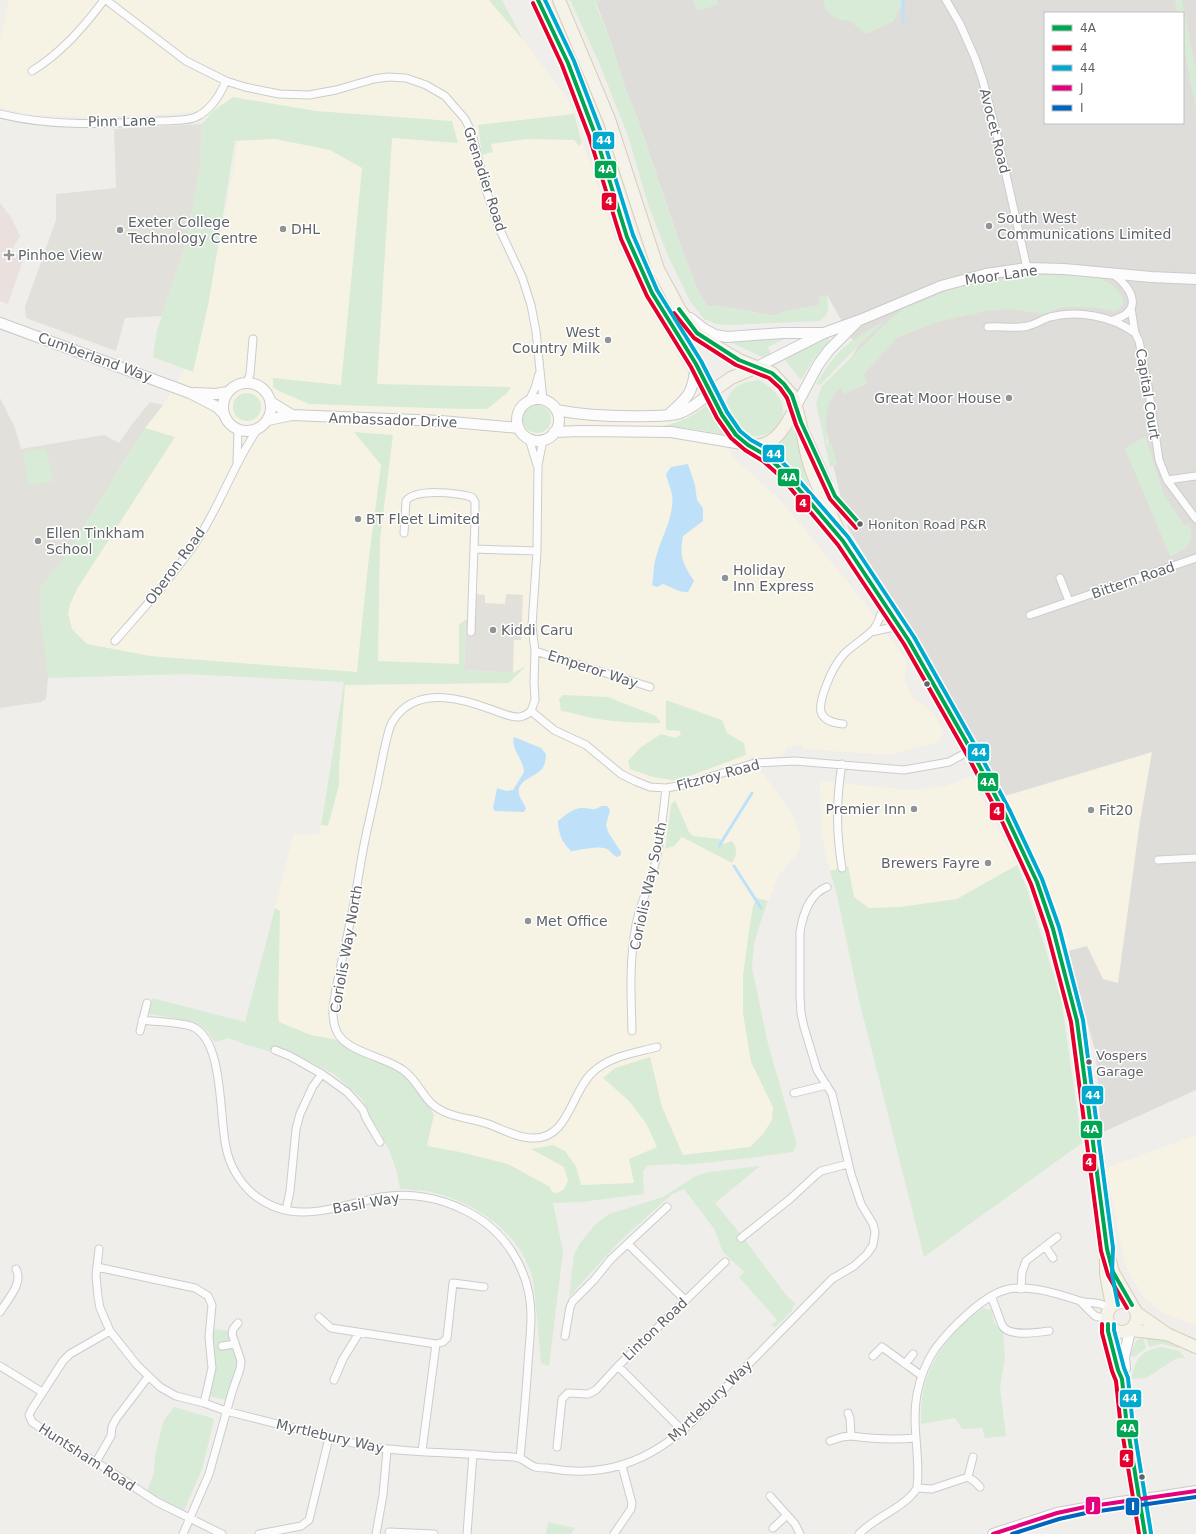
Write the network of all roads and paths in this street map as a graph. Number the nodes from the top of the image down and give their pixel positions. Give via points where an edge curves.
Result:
1 (105, 0) edge
2 (538, 0) edge
3 (559, 0) edge
4 (946, 0) edge
5 (32, 71) dead end
6 (226, 81) junction
7 (0, 114) edge
8 (1027, 268) junction
9 (1113, 274) junction
10 (1196, 279) edge
11 (1131, 308) junction
12 (680, 310) junction
13 (860, 320) junction
14 (1113, 320) junction
15 (0, 322) edge
16 (988, 326) dead end
17 (824, 333) junction
18 (1135, 333) junction
19 (253, 339) dead end
20 (696, 364) junction
21 (757, 367) junction
22 (539, 372) junction
23 (247, 383) junction
24 (227, 392) junction
25 (711, 392) junction
26 (190, 393) junction
27 (543, 400) junction
28 (529, 401) junction
29 (271, 402) junction
30 (796, 406) junction
31 (556, 410) junction
32 (223, 412) junction
33 (292, 416) junction
34 (518, 416) junction
35 (667, 416) junction
36 (268, 420) junction
37 (801, 422) junction
38 (493, 425) junction
39 (519, 428) junction
40 (238, 430) junction
41 (257, 430) junction
42 (554, 432) junction
43 (529, 439) junction
44 (543, 440) junction
45 (749, 445) junction
46 (237, 464) junction
47 (538, 465) junction
48 (1196, 476) edge
49 (1167, 480) junction
50 (828, 482) dead end
51 (1196, 519) edge
52 (404, 533) dead end
53 (843, 541) junction
54 (474, 549) junction
55 (537, 551) junction
56 (1196, 558) edge
57 (1060, 578) dead end
58 (1069, 601) junction
59 (884, 604) junction
60 (1030, 615) dead end
61 (898, 626) junction
62 (471, 632) dead end
63 (871, 632) junction
64 (115, 641) dead end
65 (535, 651) junction
66 (650, 687) dead end
67 (531, 711) junction
68 (843, 724) dead end
69 (972, 750) junction
70 (842, 764) junction
71 (666, 788) junction
72 (1196, 858) edge
73 (1158, 860) dead end
74 (842, 868) dead end
75 (827, 887) dead end
76 (147, 1003) dead end
77 (142, 1020) junction
78 (140, 1031) dead end
79 (632, 1031) dead end
80 (657, 1047) dead end
81 (275, 1050) dead end
82 (322, 1074) junction
83 (827, 1085) junction
84 (794, 1093) dead end
85 (380, 1142) dead end
86 (848, 1164) junction
87 (667, 1207) dead end
88 (286, 1210) junction
89 (1057, 1237) dead end
90 (741, 1238) dead end
91 (628, 1244) junction
92 (1045, 1246) junction
93 (99, 1249) dead end
94 (1107, 1249) junction
95 (1053, 1258) dead end
96 (724, 1262) dead end
97 (97, 1268) junction
98 (16, 1269) dead end
99 (484, 1287) dead end
100 (1021, 1289) junction
101 (991, 1296) junction
102 (685, 1300) junction
103 (1081, 1302) junction
104 (1134, 1309) junction
105 (0, 1312) edge
106 (1109, 1314) junction
107 (319, 1317) dead end
108 (238, 1323) dead end
109 (1130, 1330) junction
110 (110, 1331) junction
111 (1049, 1331) dead end
112 (359, 1333) junction
113 (1167, 1334) junction
114 (565, 1336) dead end
115 (235, 1344) junction
116 (436, 1344) junction
117 (222, 1346) dead end
118 (1196, 1347) edge
119 (913, 1354) dead end
120 (873, 1356) dead end
121 (905, 1364) junction
122 (0, 1366) edge
123 (618, 1366) junction
124 (922, 1376) junction
125 (148, 1377) junction
126 (1122, 1379) junction
127 (334, 1380) dead end
128 (42, 1392) junction
129 (204, 1403) junction
130 (226, 1411) junction
131 (848, 1413) dead end
132 (683, 1431) junction
133 (851, 1436) junction
134 (329, 1438) junction
135 (916, 1438) junction
136 (830, 1441) dead end
137 (557, 1447) dead end
138 (387, 1450) junction
139 (422, 1451) junction
140 (473, 1454) junction
141 (973, 1457) dead end
142 (520, 1458) junction
143 (96, 1462) junction
144 (622, 1466) junction
145 (968, 1477) junction
146 (980, 1487) dead end
147 (917, 1488) junction
148 (1196, 1492) edge
149 (770, 1496) dead end
150 (787, 1515) junction
151 (190, 1519) junction
152 (774, 1528) dead end
153 (296, 1531) edge
154 (389, 1532) dead end
155 (183, 1534) edge
156 (222, 1534) edge
157 (259, 1534) edge
158 (376, 1534) edge
159 (434, 1534) edge
160 (467, 1534) edge
161 (614, 1534) edge
162 (800, 1534) edge
163 (859, 1534) edge
164 (993, 1534) edge
165 (1145, 1534) edge

1 - 5 street, Grenadier Road via 65,46
1 - 6 street, Grenadier Road via 186,61
2 - 20 main road via 568,63 592,127 627,237 652,292
3 - 12 main road via 608,119 658,269
4 - 8 street, Avocet Road via 960,24 981,75
6 - 7 street, Pinn Lane via 211,106 197,117 184,119 119,123 48,122
6 - 22 street, Grenadier Road via 279,94 309,95 374,79 406,78 426,85 445,96 465,119 472,133 486,190 522,277 536,331
8 - 9 main road, Moor Lane
8 - 13 main road, Moor Lane via 986,274 941,286
9 - 10 main road, Moor Lane
9 - 11 street, Capital Court via 1131,292
11 - 14 street via 1127,314
11 - 18 street, Capital Court
12 - 17 main road via 704,330 727,337
12 - 21 main road via 697,333 739,360
13 - 17 main road, Moor Lane
13 - 30 main road, Moor Lane via 829,350
14 - 16 street via 1080,314 1050,317 1027,326
14 - 18 street
15 - 26 main road, Cumberland Way
17 - 21 main road, Moor Lane
18 - 49 street, Capital Court via 1148,386 1159,460
19 - 23 street
20 - 25 main road
20 - 35 main road via 691,390 683,402
21 - 25 main road via 731,378
21 - 30 main road via 772,372 792,395
22 - 27 street, Grenadier Road
22 - 28 street, Grenadier Road
23 - 24 main road via 234,386
23 - 29 main road via 264,390
24 - 26 main road, Cumberland Way
24 - 32 main road via 222,405
25 - 35 main road via 681,413
25 - 45 main road via 729,426
26 - 32 main road, Cumberland Way
27 - 28 main road
27 - 31 main road
28 - 34 main road via 522,407
29 - 33 main road
29 - 36 main road
30 - 37 main road
30 - 45 main road via 785,428 776,437 769,442
31 - 35 main road via 634,417
31 - 42 main road via 558,422
32 - 40 main road via 229,424
33 - 36 main road, Ambassador Drive
33 - 38 main road, Ambassador Drive
34 - 38 main road, Ambassador Drive
34 - 39 main road
36 - 41 main road
37 - 50 street
37 - 53 main road via 812,471
38 - 39 main road, Ambassador Drive
39 - 43 main road
40 - 41 main road
40 - 46 street, Oberon Road
41 - 46 street, Oberon Road
42 - 44 main road
42 - 45 main road via 671,432
43 - 44 main road
43 - 47 street, Emperor Way
44 - 47 street, Emperor Way
45 - 53 main road via 767,456 785,473
46 - 64 street, Oberon Road via 197,541
47 - 55 street, Emperor Way
48 - 49 street
49 - 51 street, Capital Court
52 - 54 street via 406,501 409,497 420,493 465,495 472,497 475,502
53 - 59 main road
54 - 55 street
54 - 62 street
55 - 65 street, Emperor Way via 532,626
56 - 58 street, Bittern Road
57 - 58 street
58 - 60 street, Bittern Road
59 - 61 main road
59 - 63 street
61 - 63 street
61 - 69 main road
63 - 68 street via 843,655 831,674 820,704 823,715 828,720
65 - 66 street, Emperor Way
65 - 67 street, Emperor Way via 535,700
67 - 71 street, Fitzroy Road via 554,730 586,746 621,774 650,787
67 - 80 street, Coriolis Way North via 520,717 454,699 435,698 408,706 392,722 365,840 338,981 333,1010 337,1034 353,1047 404,1070 432,1104 441,1110 531,1138 548,1136 557,1128 564,1120 585,1080 599,1067 621,1056
69 - 70 street, Fitzroy Road via 949,762 904,770
69 - 94 main road via 1037,882 1053,929 1077,1021
70 - 71 street, Fitzroy Road via 795,761 755,763
70 - 74 street via 837,835
71 - 79 street, Coriolis Way South via 655,863 636,925 631,965
72 - 73 street
75 - 83 street, Myrtlebury Way via 816,893 810,901 802,921 800,996 804,1028 814,1064
76 - 77 street
77 - 78 street
77 - 88 street, Basil Way via 192,1026 204,1037 214,1055 226,1149 236,1173 254,1195
81 - 82 street
82 - 85 street via 347,1092 363,1110
82 - 88 street via 313,1086 296,1129
83 - 84 street
83 - 86 street, Myrtlebury Way via 832,1094
86 - 90 street via 816,1174 790,1199
86 - 132 street, Myrtlebury Way via 861,1204 873,1224 875,1232 871,1249 854,1266 832,1279
87 - 91 street
88 - 142 street, Basil Way via 310,1213 395,1195 418,1196 457,1206 486,1223 497,1233 521,1267 529,1295 531,1315
89 - 92 street
91 - 102 street
91 - 114 street via 574,1300 570,1307
92 - 95 street
92 - 100 street via 1026,1261 1022,1272
93 - 97 street, Myrtlebury Way
94 - 104 main road via 1113,1272
94 - 106 main road
96 - 102 street, Linton Road
97 - 110 street, Myrtlebury Way via 100,1308
97 - 129 street via 195,1288 208,1296 212,1305 208,1337 212,1368
98 - 105 street via 16,1286
99 - 116 street via 453,1283 447,1338
100 - 101 street via 1011,1288
100 - 103 street via 1040,1290
101 - 111 street via 1002,1326 1008,1331
101 - 124 street via 962,1319 935,1350
102 - 123 street, Linton Road
103 - 106 street via 1097,1303
103 - 106 street via 1095,1316
104 - 106 main road via 1124,1302 1116,1303
104 - 109 main road via 1137,1322
104 - 113 main road
106 - 109 main road via 1110,1327 1121,1333
106 - 126 main road via 1108,1331
107 - 112 street via 331,1328
108 - 115 street via 232,1334
109 - 113 main road
109 - 126 main road
110 - 125 street, Myrtlebury Way
110 - 128 street, Huntsham Road via 70,1354
112 - 116 street
112 - 127 street
113 - 118 main road
115 - 117 street
115 - 130 street via 241,1361 240,1369
116 - 139 street
119 - 121 street
120 - 121 street via 882,1348
121 - 124 street
122 - 128 street
123 - 132 street, Linton Road
123 - 137 street via 596,1390 588,1394 565,1394 562,1399
124 - 135 street via 915,1415
125 - 129 street, Myrtlebury Way via 176,1396
125 - 143 street via 116,1419 111,1436
126 - 165 main road
128 - 143 street, Huntsham Road via 29,1415 32,1422 74,1451
129 - 130 street, Myrtlebury Way
130 - 134 street, Myrtlebury Way
130 - 151 street via 209,1474
131 - 133 street
132 - 144 street, Myrtlebury Way via 652,1452
133 - 135 street via 896,1440
133 - 136 street
134 - 138 street, Myrtlebury Way
134 - 153 street via 309,1520
135 - 147 street
138 - 139 street, Myrtlebury Way
138 - 158 street
139 - 140 street, Myrtlebury Way
140 - 142 street, Myrtlebury Way
140 - 160 street
141 - 145 street
142 - 144 street, Myrtlebury Way via 536,1467 582,1472
143 - 151 street, Huntsham Road via 158,1502
144 - 161 street via 632,1503
145 - 146 street
145 - 147 street via 932,1489
147 - 163 street via 913,1496 872,1522
148 - 164 main road, bridge via 1057,1513
149 - 150 street
150 - 152 street
150 - 162 street
151 - 155 street
151 - 156 street, Huntsham Road
153 - 157 street
154 - 159 street

